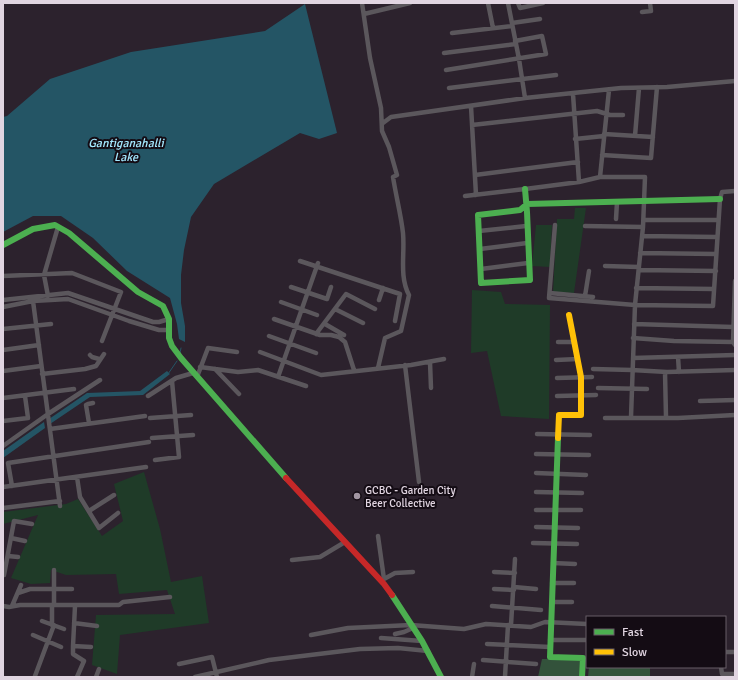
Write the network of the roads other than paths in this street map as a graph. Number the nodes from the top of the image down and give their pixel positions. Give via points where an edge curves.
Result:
1 (362, 3) edge
2 (410, 3) edge
3 (488, 3) edge
4 (508, 3) edge
5 (518, 3) edge
6 (543, 3) edge
7 (650, 3) edge
8 (642, 12) dead end
9 (364, 14) junction
10 (540, 19) dead end
11 (512, 25) junction
12 (493, 28) junction
13 (452, 33) dead end
14 (516, 42) junction
15 (444, 53) dead end
16 (519, 59) junction
17 (446, 70) dead end
18 (556, 75) dead end
19 (522, 79) junction
20 (735, 81) edge
21 (657, 87) junction
22 (450, 88) dead end
23 (639, 88) junction
24 (609, 90) junction
25 (573, 94) junction
26 (525, 98) junction
27 (471, 106) junction
28 (575, 113) junction
29 (607, 114) junction
30 (623, 115) dead end
31 (383, 123) junction
32 (472, 125) junction
33 (604, 135) junction
34 (636, 136) junction
35 (653, 137) junction
36 (575, 139) junction
37 (602, 155) junction
38 (578, 162) junction
39 (475, 176) junction
40 (600, 177) junction
41 (579, 182) junction
42 (525, 189) junction
43 (735, 191) edge
44 (476, 195) junction
45 (465, 196) dead end
46 (720, 199) junction
47 (617, 202) junction
48 (645, 202) junction
49 (526, 204) junction
50 (616, 219) dead end
51 (644, 220) junction
52 (718, 220) junction
53 (555, 225) dead end
54 (526, 226) junction
55 (585, 226) dead end
56 (58, 227) junction
57 (644, 227) junction
58 (479, 231) junction
59 (642, 236) junction
60 (717, 237) junction
61 (527, 244) junction
62 (3, 245) edge
63 (480, 248) junction
64 (640, 253) junction
65 (716, 254) junction
66 (300, 261) dead end
67 (528, 263) junction
68 (317, 265) junction
69 (605, 266) dead end
70 (639, 268) junction
71 (480, 269) junction
72 (589, 271) dead end
73 (716, 272) junction
74 (44, 275) junction
75 (3, 276) edge
76 (735, 280) edge
77 (291, 287) dead end
78 (331, 287) dead end
79 (383, 288) junction
80 (636, 288) junction
81 (714, 290) junction
82 (307, 292) junction
83 (550, 293) junction
84 (585, 296) junction
85 (49, 297) junction
86 (593, 297) dead end
87 (3, 300) edge
88 (379, 300) dead end
89 (33, 302) junction
90 (281, 302) dead end
91 (635, 305) junction
92 (3, 307) edge
93 (115, 309) junction
94 (302, 309) junction
95 (335, 309) junction
96 (375, 309) dead end
97 (112, 315) junction
98 (317, 315) dead end
99 (569, 315) dead end
100 (169, 319) junction
101 (274, 319) dead end
102 (395, 321) dead end
103 (363, 323) dead end
104 (51, 324) dead end
105 (325, 324) junction
106 (634, 324) junction
107 (36, 325) junction
108 (295, 327) junction
109 (733, 327) junction
110 (3, 329) edge
111 (169, 330) junction
112 (316, 334) junction
113 (344, 335) dead end
114 (269, 336) dead end
115 (634, 338) junction
116 (102, 341) dead end
117 (558, 342) dead end
118 (574, 342) junction
119 (290, 343) junction
120 (734, 344) edge
121 (39, 345) junction
122 (3, 350) edge
123 (237, 352) dead end
124 (260, 352) dead end
125 (316, 353) dead end
126 (104, 354) dead end
127 (90, 355) dead end
128 (735, 356) edge
129 (678, 357) junction
130 (633, 358) junction
131 (99, 359) junction
132 (444, 359) dead end
133 (578, 359) junction
134 (556, 360) dead end
135 (283, 361) junction
136 (430, 362) junction
137 (405, 365) junction
138 (41, 366) junction
139 (200, 367) junction
140 (378, 368) junction
141 (215, 369) junction
142 (593, 369) dead end
143 (354, 370) junction
144 (632, 370) junction
145 (735, 370) edge
146 (3, 371) edge
147 (665, 372) junction
148 (679, 372) junction
149 (42, 374) junction
150 (195, 375) junction
151 (278, 377) junction
152 (581, 377) junction
153 (592, 377) dead end
154 (557, 378) dead end
155 (100, 380) dead end
156 (172, 381) junction
157 (306, 386) dead end
158 (431, 388) dead end
159 (598, 388) dead end
160 (74, 389) dead end
161 (632, 389) junction
162 (647, 389) dead end
163 (45, 393) junction
164 (239, 394) dead end
165 (596, 394) dead end
166 (581, 395) junction
167 (25, 396) junction
168 (148, 396) dead end
169 (557, 396) dead end
170 (3, 398) edge
171 (735, 400) edge
172 (700, 401) dead end
173 (93, 403) dead end
174 (48, 415) junction
175 (191, 415) dead end
176 (735, 415) edge
177 (175, 416) junction
178 (631, 417) junction
179 (605, 418) dead end
180 (666, 418) junction
181 (3, 421) edge
182 (89, 423) junction
183 (50, 426) junction
184 (537, 434) dead end
185 (193, 435) dead end
186 (558, 435) junction
187 (590, 435) dead end
188 (177, 436) junction
189 (3, 446) edge
190 (536, 454) dead end
191 (557, 454) junction
192 (588, 455) dead end
193 (54, 456) junction
194 (155, 460) dead end
195 (146, 467) dead end
196 (536, 473) dead end
197 (557, 474) junction
198 (586, 475) dead end
199 (77, 477) junction
200 (57, 479) junction
201 (419, 482) dead end
202 (12, 486) junction
203 (3, 487) edge
204 (536, 492) dead end
205 (556, 492) junction
206 (582, 493) dead end
207 (114, 494) dead end
208 (3, 508) edge
209 (536, 510) dead end
210 (555, 510) junction
211 (581, 510) dead end
212 (89, 511) junction
213 (118, 513) dead end
214 (32, 524) dead end
215 (536, 527) dead end
216 (554, 528) junction
217 (578, 528) dead end
218 (378, 536) dead end
219 (11, 538) junction
220 (26, 541) dead end
221 (346, 542) junction
222 (533, 543) dead end
223 (554, 543) junction
224 (577, 544) dead end
225 (8, 556) junction
226 (18, 558) dead end
227 (515, 559) dead end
228 (292, 560) dead end
229 (553, 563) junction
230 (575, 564) dead end
231 (54, 570) dead end
232 (413, 572) dead end
233 (494, 572) dead end
234 (515, 573) junction
235 (4, 575) edge
236 (11, 576) dead end
237 (382, 580) junction
238 (552, 583) junction
239 (574, 583) dead end
240 (21, 585) dead end
241 (514, 588) junction
242 (54, 589) junction
243 (72, 589) dead end
244 (494, 589) dead end
245 (536, 589) dead end
246 (18, 593) junction
247 (170, 597) dead end
248 (552, 602) junction
249 (572, 602) dead end
250 (53, 605) junction
251 (3, 606) edge
252 (12, 606) junction
253 (75, 606) junction
254 (492, 606) dead end
255 (512, 608) junction
256 (541, 610) dead end
257 (42, 621) dead end
258 (551, 622) junction
259 (74, 623) junction
260 (586, 624) edge
261 (53, 625) junction
262 (510, 625) junction
263 (97, 626) dead end
264 (412, 627) junction
265 (64, 629) dead end
266 (395, 634) dead end
267 (33, 635) dead end
268 (311, 635) dead end
269 (381, 638) dead end
270 (550, 640) junction
271 (586, 640) edge
272 (422, 641) junction
273 (48, 642) junction
274 (487, 644) dead end
275 (507, 645) junction
276 (73, 646) junction
277 (62, 647) dead end
278 (91, 647) dead end
279 (550, 647) junction
280 (428, 651) junction
281 (483, 660) dead end
282 (506, 662) junction
283 (179, 664) dead end
284 (474, 664) dead end
285 (536, 664) dead end
286 (721, 668) edge
287 (99, 669) dead end
288 (735, 674) edge
289 (216, 675) edge
290 (35, 676) edge
291 (97, 676) edge
292 (77, 677) edge
293 (195, 677) edge
294 (441, 677) edge
295 (472, 677) edge
296 (505, 677) edge
297 (582, 677) edge

1 - 9 street
2 - 9 street
3 - 12 street
4 - 11 street
5 - 6 street via 520,8
7 - 8 street via 651,11
9 - 31 street
10 - 11 street
11 - 12 street
11 - 14 street
12 - 13 street
14 - 15 street
14 - 16 street
14 - 16 street via 544,37 545,55
16 - 17 street
16 - 19 street
18 - 19 street
19 - 22 street
19 - 26 street
20 - 21 street
21 - 23 street
21 - 35 street
23 - 24 street
23 - 34 street
24 - 25 street
24 - 29 street
25 - 26 street
25 - 28 street
26 - 27 street
27 - 31 street via 391,117
27 - 32 street
28 - 29 street via 598,111
28 - 32 street
28 - 36 street
29 - 30 street
29 - 33 street
31 - 140 street via 382,131 397,175 393,178 403,235 405,287 409,295 401,331 385,338
32 - 39 street
33 - 34 street
33 - 36 street
33 - 37 street
34 - 35 street
35 - 37 street via 651,158
36 - 38 street
37 - 40 street
38 - 39 street
38 - 41 street
39 - 44 street
40 - 41 street
40 - 48 street via 645,176
41 - 42 street
42 - 44 street
42 - 49 street
43 - 46 street via 722,192
44 - 45 street
46 - 48 street
46 - 52 street
47 - 48 street
47 - 49 street
47 - 50 street
48 - 51 street
49 - 54 street
49 - 58 street via 520,210 478,215
51 - 52 street
51 - 57 street
52 - 60 street
53 - 83 street
54 - 58 street
54 - 61 street
55 - 57 street
56 - 62 street via 55,225 33,229
56 - 74 street
56 - 100 street via 69,233 138,292 163,306
57 - 59 street
58 - 63 street
59 - 60 street
59 - 64 street
60 - 65 street
61 - 63 street
61 - 67 street
63 - 71 street
64 - 65 street
64 - 70 street
65 - 73 street
66 - 68 street
67 - 71 street
67 - 71 street via 530,280 481,283
68 - 79 street
68 - 82 street
69 - 70 street
70 - 73 street
70 - 80 street
72 - 84 street
73 - 81 street
74 - 75 street
74 - 85 street
74 - 93 street via 72,273 121,292
76 - 109 street
77 - 82 street
78 - 82 street via 327,298
79 - 88 street
79 - 102 street via 400,294
80 - 81 street
80 - 91 street
81 - 91 street via 713,306
82 - 94 street
83 - 84 street
83 - 91 street via 550,298
84 - 86 street
85 - 87 street
85 - 89 street
85 - 93 street via 68,292
85 - 97 street via 68,299
89 - 92 street
89 - 107 street
90 - 94 street
91 - 106 street
93 - 97 street
93 - 100 street via 153,322
94 - 98 street
94 - 108 street
95 - 96 street via 346,294
95 - 103 street
95 - 105 street
97 - 111 street via 159,330
97 - 116 street
99 - 118 street
100 - 111 street
101 - 108 street
104 - 107 street
105 - 112 street
105 - 113 street
106 - 109 street
106 - 115 street
107 - 110 street
107 - 121 street
108 - 112 street
108 - 119 street
109 - 120 street
111 - 150 street via 172,346
112 - 143 street via 339,337 345,342
114 - 119 street
115 - 120 street
115 - 130 street
117 - 118 street
118 - 133 street
119 - 125 street
119 - 135 street
121 - 122 street
121 - 138 street
123 - 139 street via 208,348
124 - 135 street
126 - 131 street
127 - 131 street
128 - 129 street
129 - 130 street
129 - 148 street
130 - 144 street
131 - 149 street via 96,366 85,369
132 - 136 street
133 - 134 street
133 - 152 street
135 - 143 street via 321,375
135 - 151 street
136 - 137 street
136 - 158 street
137 - 140 street
137 - 201 street
138 - 146 street
138 - 149 street
139 - 141 street
139 - 150 street
140 - 143 street
141 - 151 street via 238,372 258,370
141 - 164 street
142 - 144 street
144 - 147 street
144 - 161 street
145 - 148 street
147 - 148 street
147 - 180 street
149 - 163 street
150 - 156 street
150 - 221 street
151 - 157 street
152 - 153 street
152 - 154 street
152 - 166 street
155 - 174 street
156 - 168 street
156 - 177 street
159 - 161 street
160 - 163 street
161 - 162 street
161 - 178 street
163 - 167 street
163 - 174 street
165 - 166 street
166 - 169 street
166 - 186 street via 581,414 559,415
167 - 170 street
167 - 181 street via 28,418
171 - 172 street
173 - 182 street via 86,405
174 - 183 street
174 - 189 street
175 - 177 street
176 - 180 street
177 - 182 street
177 - 188 street
178 - 179 street
178 - 180 street
182 - 183 street
183 - 193 street
184 - 186 street
185 - 188 street
186 - 187 street
186 - 191 street
188 - 193 street
188 - 194 street via 179,458
190 - 191 street
191 - 192 street
191 - 197 street
193 - 200 street
193 - 202 street via 8,463
195 - 199 street
196 - 197 street
197 - 198 street
197 - 205 street
199 - 200 street
199 - 212 street via 80,497
200 - 202 street
200 - 208 street via 60,503
202 - 203 street
204 - 205 street
205 - 206 street
205 - 210 street
207 - 212 street
209 - 210 street
210 - 211 street
210 - 216 street
212 - 213 street via 99,528
214 - 219 street via 14,521
215 - 216 street
216 - 217 street
216 - 223 street
218 - 237 street
219 - 220 street
219 - 225 street
221 - 228 street via 320,557
221 - 237 street
222 - 223 street
223 - 224 street
223 - 229 street
225 - 226 street
225 - 235 street
227 - 234 street
229 - 230 street
229 - 238 street
231 - 242 street
232 - 237 street via 395,574
233 - 234 street
234 - 241 street
235 - 236 street
237 - 264 street
238 - 239 street
238 - 248 street
240 - 246 street
241 - 244 street
241 - 245 street
241 - 255 street
242 - 243 street
242 - 246 street via 30,589
242 - 250 street
246 - 252 street
247 - 253 street via 123,602 119,605
248 - 249 street
248 - 258 street
250 - 252 street
250 - 253 street
250 - 261 street
251 - 252 street
253 - 259 street
254 - 255 street
255 - 256 street
255 - 262 street
257 - 261 street
258 - 260 street
258 - 262 street via 531,627
258 - 270 street
259 - 263 street
259 - 276 street
261 - 265 street
261 - 273 street
262 - 264 street via 486,624 464,629
262 - 275 street
264 - 266 street
264 - 268 street via 348,628
264 - 272 street
267 - 273 street
269 - 272 street
270 - 271 street
270 - 279 street
272 - 280 street
273 - 277 street
273 - 290 street
274 - 275 street
275 - 279 street
275 - 282 street
276 - 278 street
276 - 292 street via 73,654 84,661
279 - 297 street via 550,657 583,658
280 - 289 street via 398,648 360,649 269,660
280 - 294 street
281 - 282 street
282 - 285 street
282 - 296 street
283 - 289 street via 212,657
284 - 295 street
286 - 288 street via 722,674
287 - 291 street
289 - 293 street

